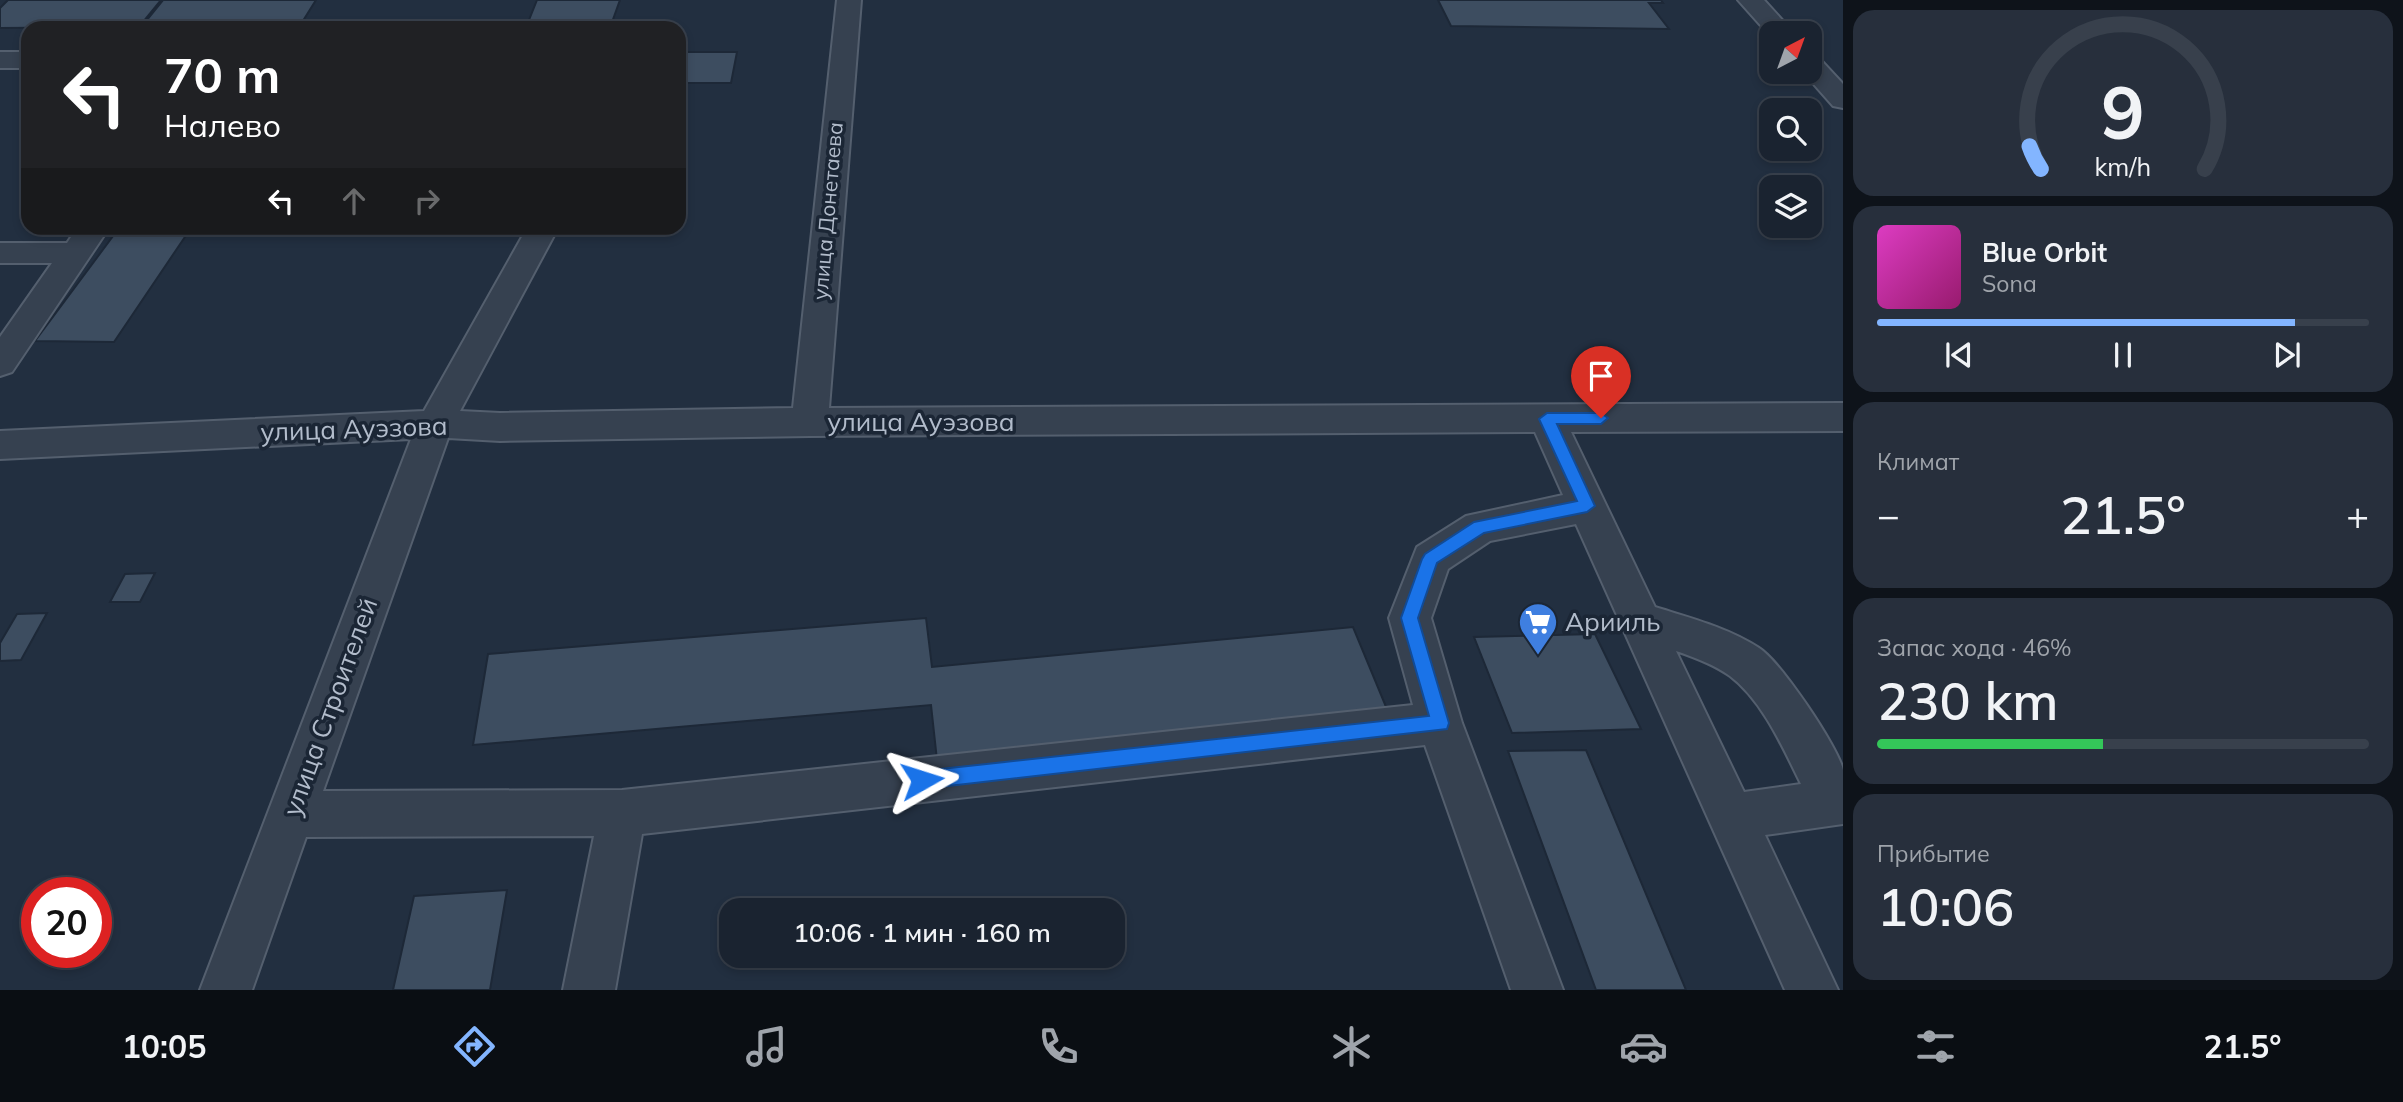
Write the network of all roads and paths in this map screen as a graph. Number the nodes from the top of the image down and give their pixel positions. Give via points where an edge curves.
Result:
1 (849, 0) edge
2 (1750, 0) edge
3 (1770, 21) edge
4 (0, 60) edge
5 (21, 60) edge
6 (1822, 77) edge
7 (1843, 100) edge
8 (538, 235) edge
9 (84, 240) edge
10 (0, 253) edge
11 (0, 363) edge
12 (1843, 417) edge
13 (1547, 419) junction
14 (810, 422) junction
15 (435, 424) junction
16 (5, 451) edge
17 (1587, 506) junction
18 (1640, 620) junction
19 (1440, 723) junction
20 (1839, 801) edge
21 (622, 813) junction
22 (291, 814) junction
23 (1732, 817) junction
24 (226, 990) edge
25 (589, 990) edge
26 (1537, 990) edge
27 (1812, 990) edge

1 - 14 street, улица Донетаева
2 - 3 street
4 - 5 street
6 - 7 street
8 - 15 street, улица Строителей
9 - 10 street
9 - 11 street
12 - 13 street, улица Ауэзова
13 - 14 street, улица Ауэзова
13 - 17 street
14 - 15 street, улица Ауэзова
15 - 16 street, улица Ауэзова
15 - 22 street, улица Строителей
17 - 18 street
17 - 19 street via 1480,527 1431,559 1410,618
18 - 20 street via 1747,663 1769,685
18 - 23 street
19 - 21 street
19 - 26 street
20 - 23 street
21 - 22 street
21 - 25 street
22 - 24 street, улица Строителей
23 - 27 street

